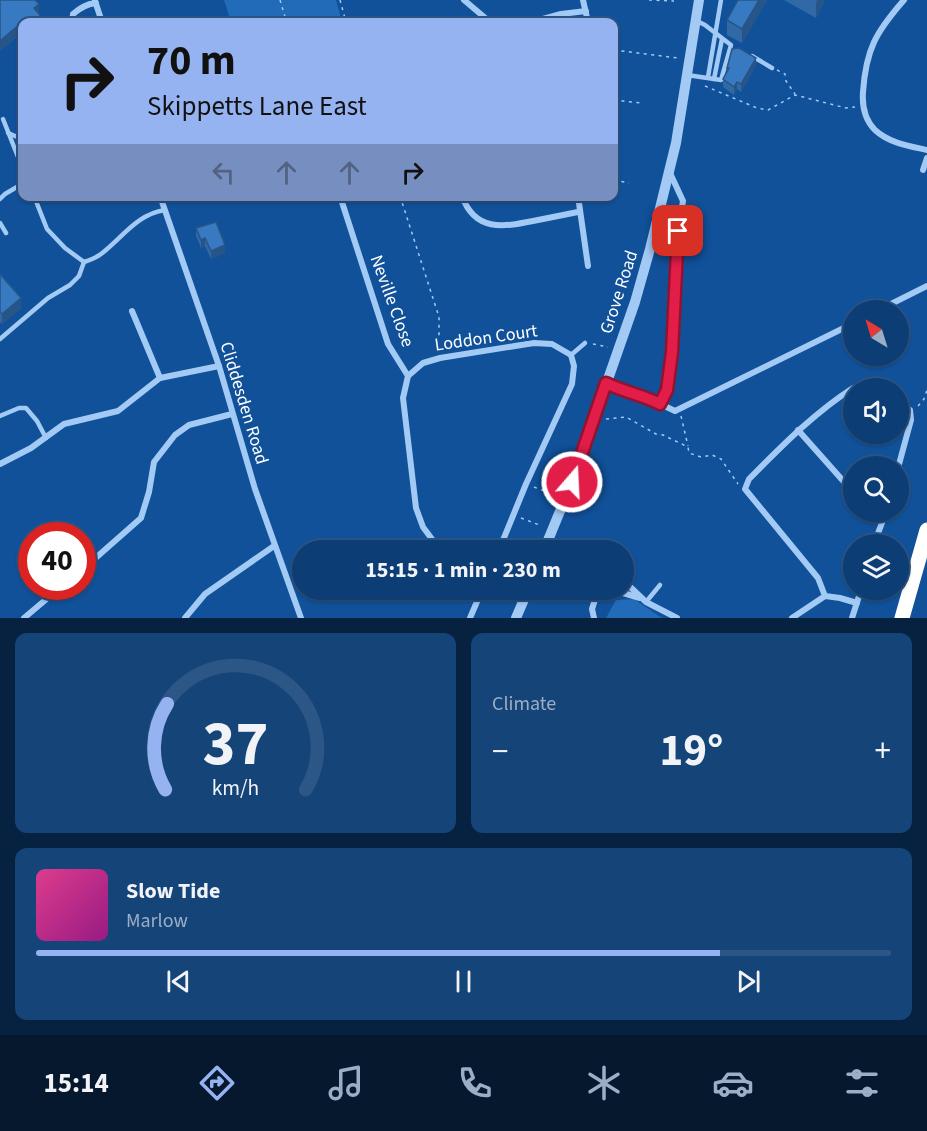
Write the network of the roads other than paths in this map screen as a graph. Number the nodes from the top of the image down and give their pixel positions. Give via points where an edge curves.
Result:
1 (464, 0) edge
2 (583, 0) edge
3 (699, 0) edge
4 (721, 0) edge
5 (904, 0) edge
6 (95, 1) edge
7 (586, 11) junction
8 (72, 18) edge
9 (101, 18) edge
10 (480, 18) edge
11 (546, 18) edge
12 (587, 18) edge
13 (696, 21) junction
14 (716, 34) junction
15 (722, 39) junction
16 (731, 45) junction
17 (739, 49) edge
18 (747, 53) edge
19 (772, 68) road end
20 (687, 75) junction
21 (711, 78) junction
22 (3, 119) dead end
23 (8, 133) junction
24 (18, 137) edge
25 (927, 150) edge
26 (18, 154) edge
27 (927, 158) edge
28 (669, 170) junction
29 (923, 170) dead end
30 (16, 189) edge
31 (0, 199) edge
32 (36, 201) edge
33 (162, 201) edge
34 (342, 201) edge
35 (464, 201) edge
36 (578, 201) edge
37 (165, 210) junction
38 (578, 212) junction
39 (0, 223) edge
40 (6, 233) dead end
41 (84, 262) junction
42 (588, 266) dead end
43 (927, 286) edge
44 (899, 300) edge
45 (132, 312) dead end
46 (843, 328) edge
47 (0, 339) edge
48 (585, 343) road end
49 (571, 355) junction
50 (219, 366) junction
51 (408, 376) junction
52 (160, 378) junction
53 (606, 383) junction
54 (843, 394) edge
55 (660, 404) junction
56 (909, 410) edge
57 (232, 414) junction
58 (0, 416) edge
59 (909, 427) edge
60 (798, 430) junction
61 (46, 438) junction
62 (0, 464) edge
63 (843, 481) edge
64 (927, 530) edge
65 (433, 540) edge
66 (503, 540) edge
67 (551, 540) edge
68 (274, 546) junction
69 (96, 558) edge
70 (660, 585) dead end
71 (634, 591) edge
72 (825, 596) junction
73 (634, 597) edge
74 (45, 600) edge
75 (478, 600) edge
76 (524, 600) edge
77 (595, 600) edge
78 (643, 600) junction
79 (858, 600) edge
80 (857, 603) junction
81 (24, 618) edge
82 (185, 618) edge
83 (301, 618) edge
84 (470, 618) edge
85 (516, 618) edge
86 (594, 618) edge
87 (677, 618) edge
88 (792, 618) edge
89 (852, 618) edge
90 (902, 618) edge

1 - 10 street
2 - 7 street
3 - 13 street, Grove Road
4 - 14 lane
5 - 25 street via 884,24 869,53 862,106 876,130 898,144
6 - 8 street via 79,8
6 - 9 street
7 - 11 street
7 - 12 street
13 - 14 lane
13 - 20 street, Grove Road
14 - 15 lane
14 - 21 lane
15 - 16 lane
15 - 21 lane
16 - 17 lane
16 - 21 lane via 722,80
18 - 19 lane
20 - 21 lane
20 - 28 street, Grove Road
22 - 23 lane
23 - 24 lane
23 - 26 lane
27 - 29 street
28 - 53 street, Grove Road via 636,297
28 - 55 street via 683,201 671,361 667,390
30 - 31 lane
32 - 41 lane via 47,229
33 - 37 street, Cliddesden Road
34 - 51 street, Neville Close via 388,344
35 - 38 street via 476,216 500,226
36 - 38 street
37 - 41 lane via 131,226 100,255
37 - 50 street, Cliddesden Road
38 - 42 street
39 - 40 lane
41 - 47 lane via 80,276
43 - 44 street
45 - 52 street
46 - 55 street via 680,409 675,411
48 - 49 lane
49 - 51 street, Loddon Court via 552,344 525,344 440,358 423,363
49 - 66 street via 572,384
50 - 52 street
50 - 57 street, Cliddesden Road
51 - 65 street via 402,398 416,508
52 - 61 street via 118,411 64,424
53 - 55 street
53 - 67 street, Grove Road
54 - 60 street
56 - 59 street
57 - 68 street, Cliddesden Road
57 - 69 street via 189,425 175,435 154,462 141,518
58 - 61 lane via 26,408
60 - 63 street
60 - 72 street via 749,479 745,489 818,578
61 - 62 street
64 - 90 highway
68 - 82 street via 205,594
68 - 83 street, Cliddesden Road
70 - 78 lane
71 - 78 street
72 - 80 street
72 - 88 street
73 - 78 street
74 - 81 street
75 - 84 street
76 - 85 street
77 - 86 street
78 - 87 street
79 - 80 street
80 - 89 street

